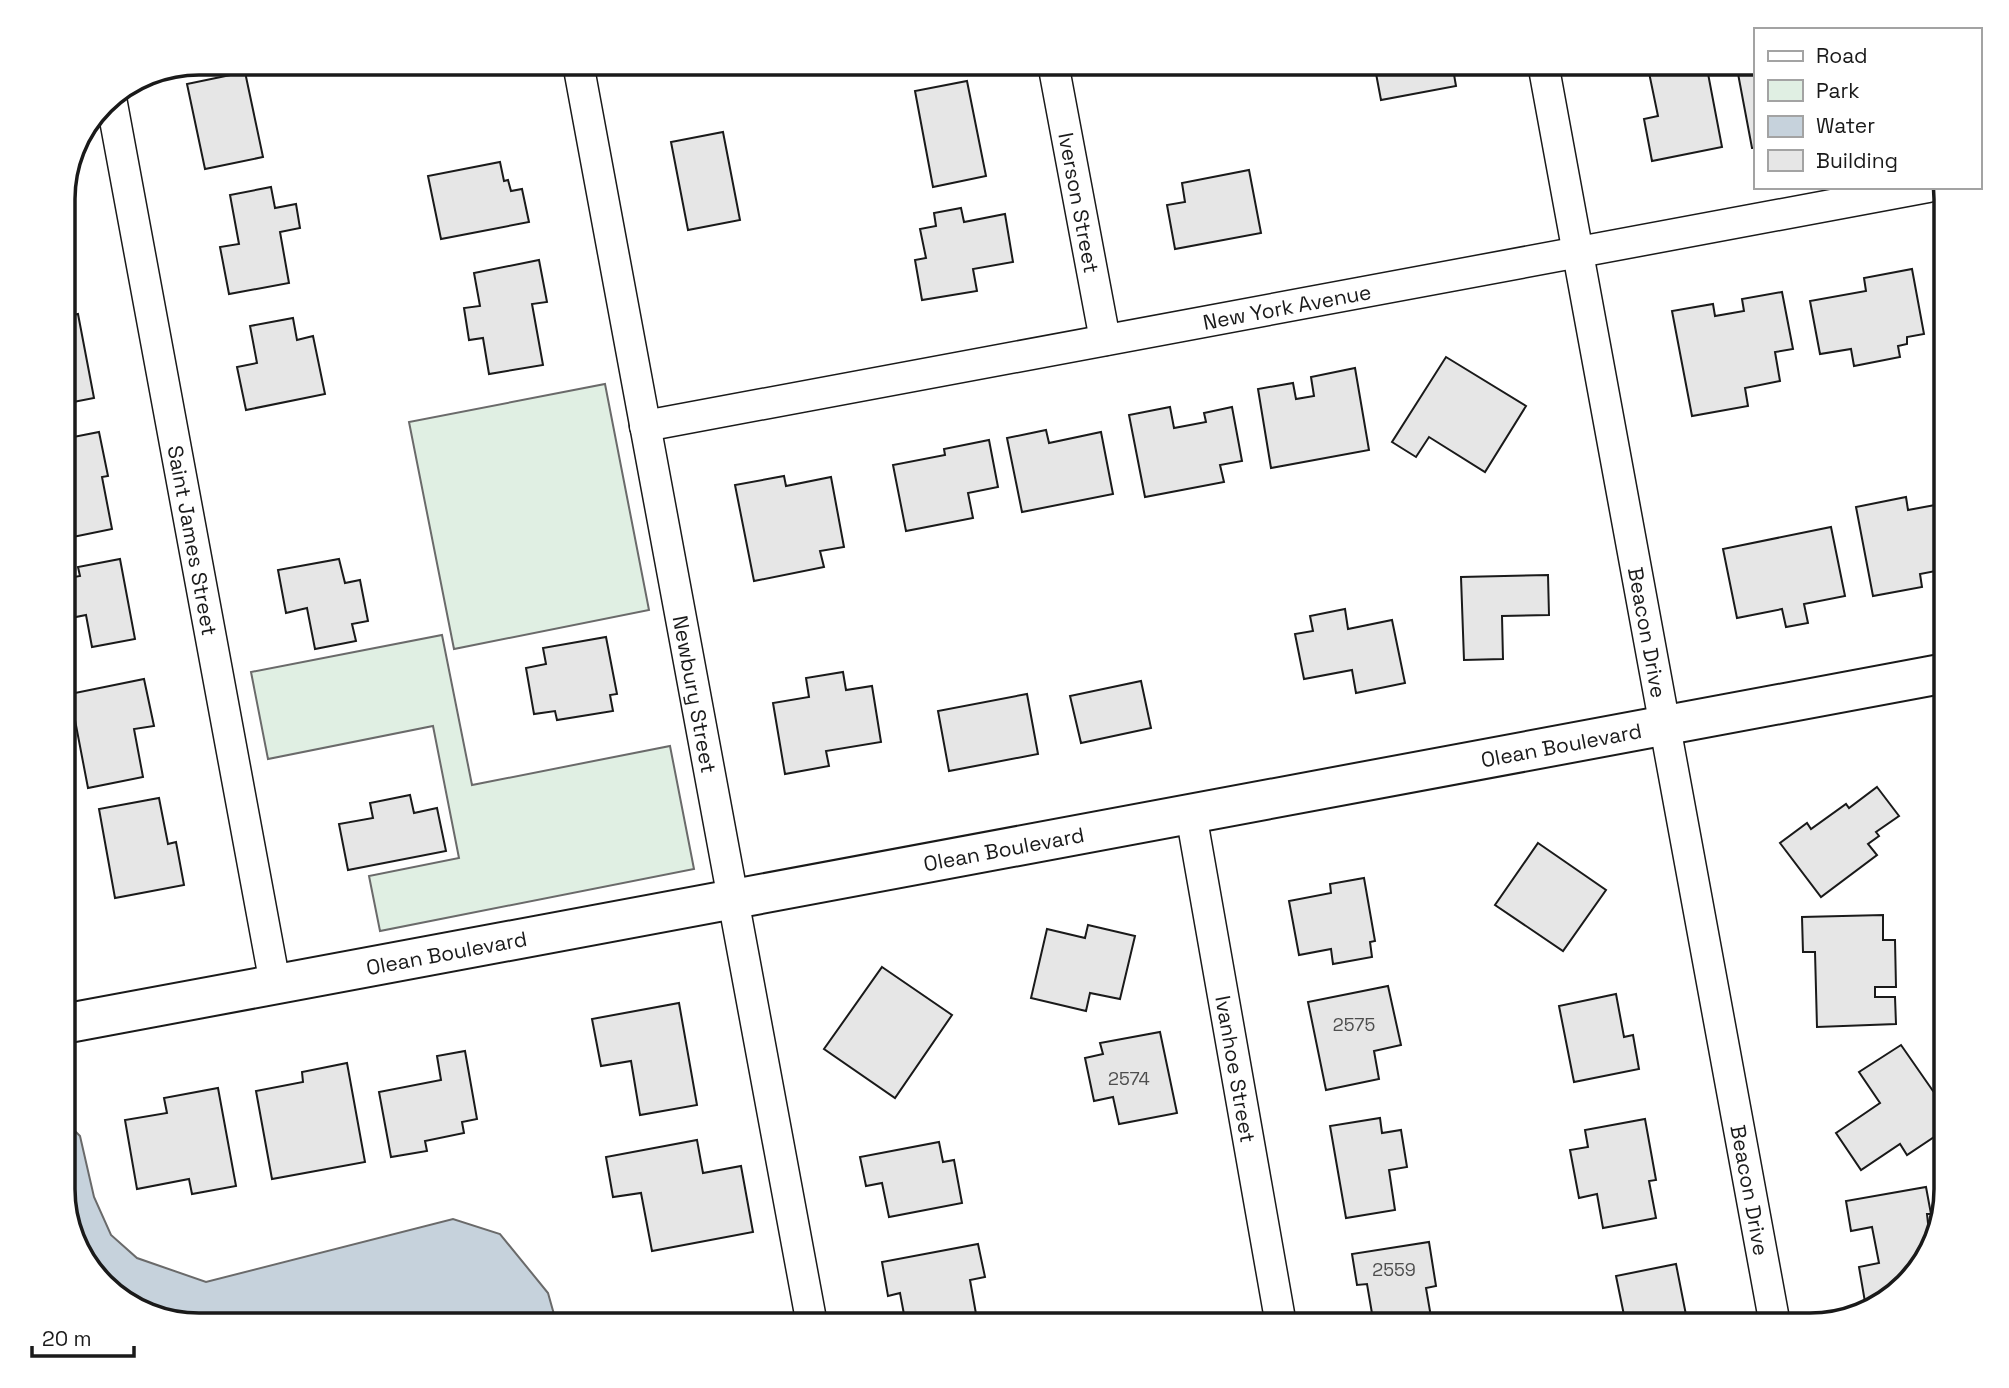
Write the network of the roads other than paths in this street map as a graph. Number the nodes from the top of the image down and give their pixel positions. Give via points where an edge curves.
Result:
1 (1055, 75) edge
2 (1545, 75) edge
3 (580, 76) edge
4 (113, 109) edge
5 (1917, 189) edge
6 (1578, 252) junction
7 (1105, 340) junction
8 (645, 426) junction
9 (1934, 675) edge
10 (1664, 726) junction
11 (1191, 814) junction
12 (733, 899) junction
13 (275, 984) junction
14 (76, 1022) edge
15 (810, 1313) edge
16 (1280, 1313) edge
17 (1772, 1313) edge

1 - 7 street, Iverson Street
2 - 6 street, Beacon Drive
3 - 8 street, Newbury Street
4 - 13 street, Saint James Street
5 - 6 street, New York Avenue
6 - 7 street, New York Avenue
6 - 10 street, Beacon Drive
7 - 8 street, New York Avenue
8 - 12 street, Newbury Street
9 - 10 street, Olean Boulevard
10 - 11 street, Olean Boulevard
10 - 17 street, Beacon Drive
11 - 12 street, Olean Boulevard
11 - 16 street, Ivanhoe Street
12 - 13 street, Olean Boulevard
12 - 15 street, Newbury Street
13 - 14 street, Olean Boulevard

